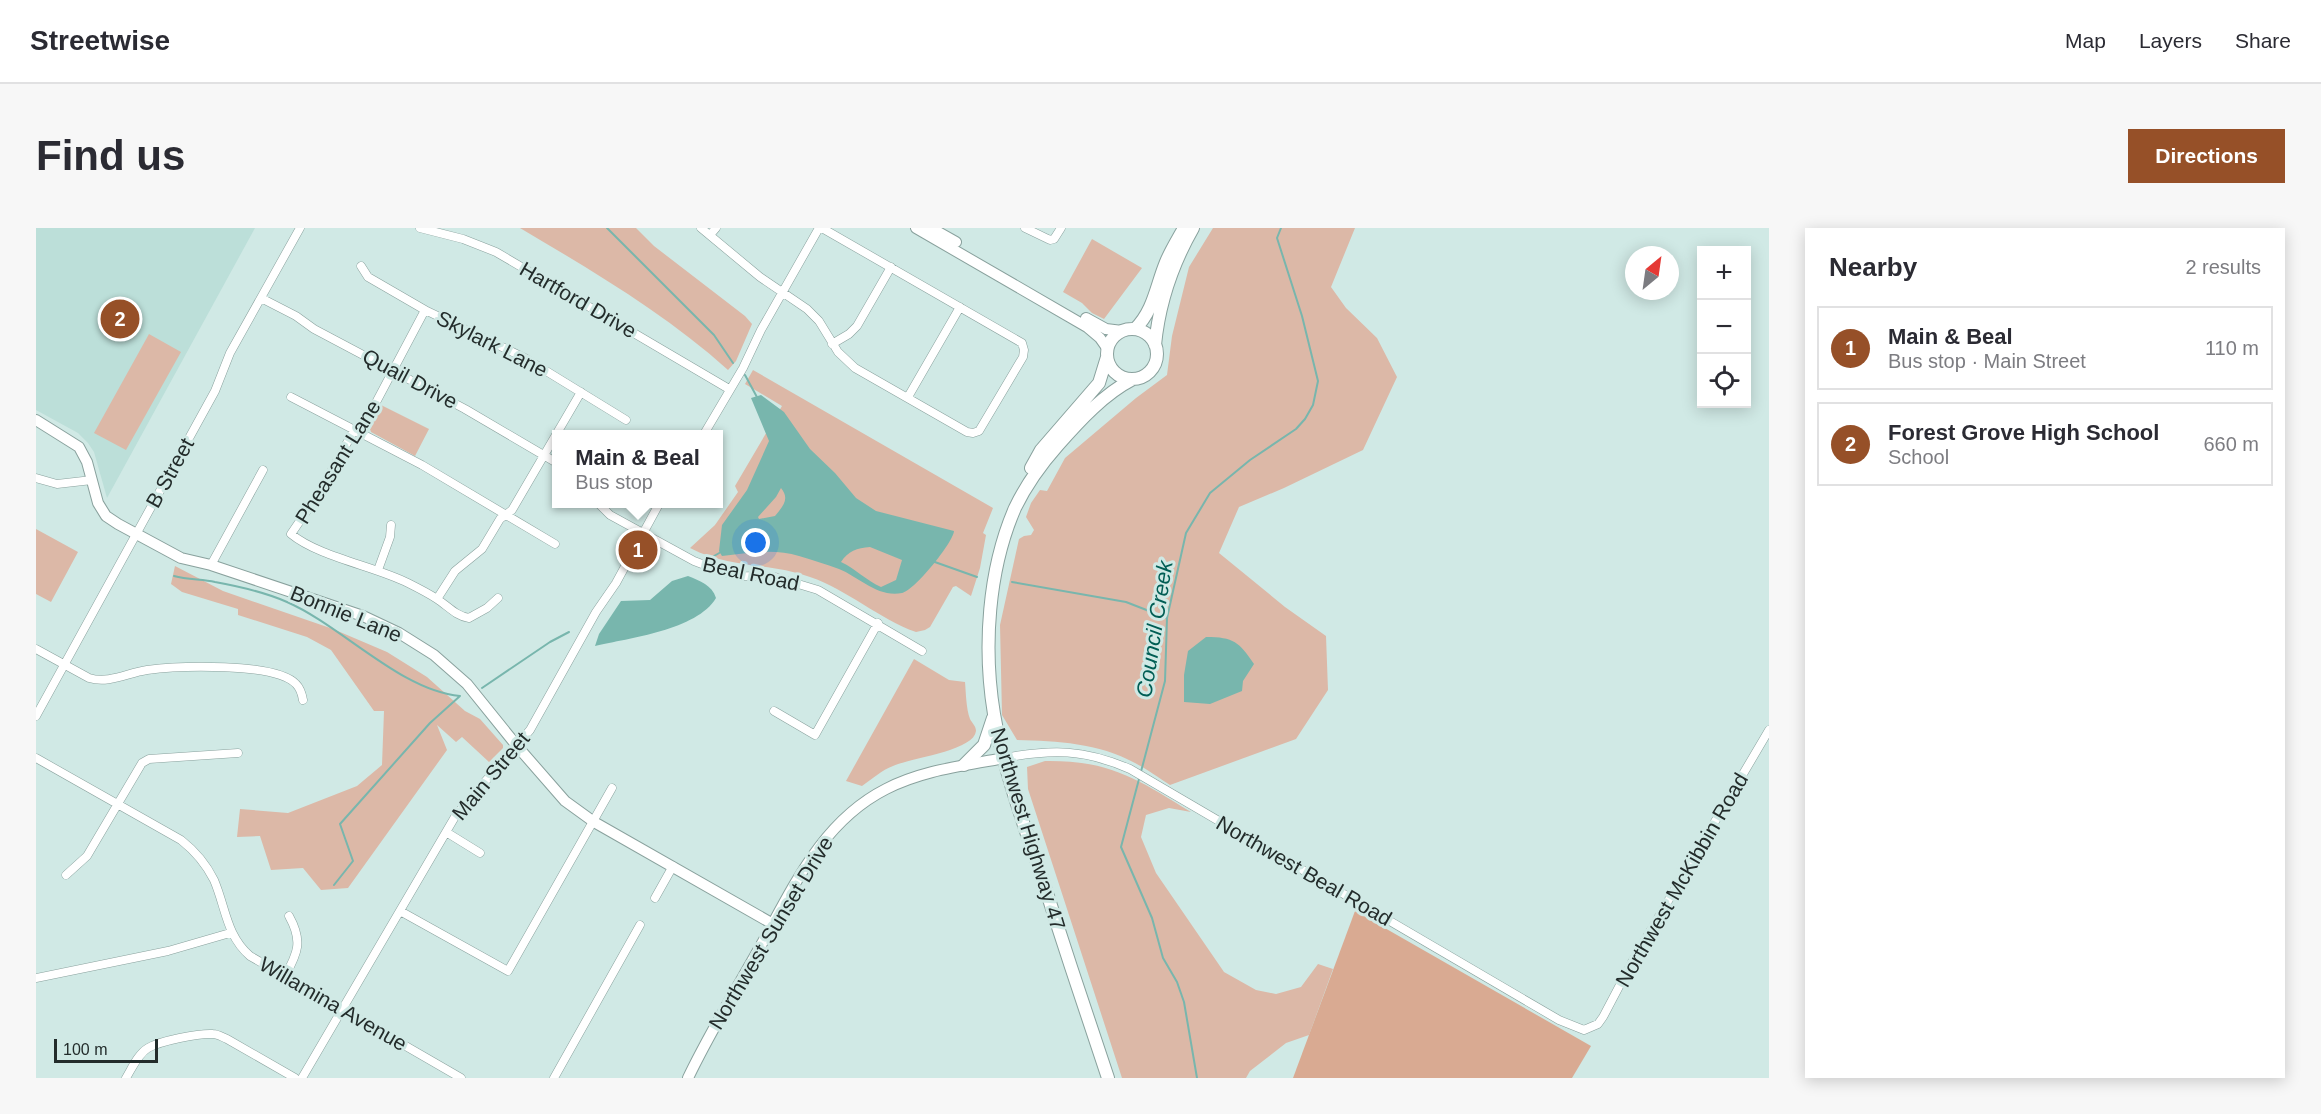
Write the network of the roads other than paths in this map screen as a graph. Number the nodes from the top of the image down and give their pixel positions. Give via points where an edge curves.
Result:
1 (300, 228) edge
2 (420, 228) edge
3 (701, 228) edge
4 (716, 228) edge
5 (820, 228) edge
6 (916, 228) edge
7 (931, 228) edge
8 (1025, 228) edge
9 (1061, 228) edge
10 (1184, 228) edge
11 (1193, 228) edge
12 (710, 235) junction
13 (361, 266) dead end
14 (891, 267) junction
15 (783, 292) junction
16 (261, 298) junction
17 (960, 307) junction
18 (425, 310) junction
19 (1135, 329) junction
20 (1122, 331) junction
21 (832, 344) junction
22 (1155, 345) junction
23 (1107, 353) junction
24 (393, 370) junction
25 (1133, 379) junction
26 (729, 389) junction
27 (581, 392) junction
28 (291, 397) dead end
29 (908, 398) junction
30 (36, 420) edge
31 (626, 420) dead end
32 (559, 430) edge
33 (707, 430) edge
34 (358, 431) junction
35 (552, 442) edge
36 (544, 456) junction
37 (552, 460) edge
38 (263, 470) dead end
39 (36, 478) edge
40 (92, 480) junction
41 (1017, 505) junction
42 (603, 508) edge
43 (657, 508) edge
44 (505, 515) junction
45 (391, 525) dead end
46 (137, 534) junction
47 (643, 534) junction
48 (555, 544) dead end
49 (211, 565) junction
50 (378, 570) junction
51 (498, 598) dead end
52 (437, 599) junction
53 (878, 623) junction
54 (36, 649) edge
55 (922, 651) dead end
56 (65, 664) junction
57 (303, 700) dead end
58 (774, 711) dead end
59 (994, 713) junction
60 (36, 716) edge
61 (1769, 730) edge
62 (517, 746) junction
63 (238, 753) dead end
64 (36, 758) edge
65 (1004, 758) junction
66 (964, 765) junction
67 (612, 788) dead end
68 (117, 804) junction
69 (594, 822) junction
70 (446, 832) junction
71 (480, 853) dead end
72 (673, 866) junction
73 (66, 875) dead end
74 (655, 898) dead end
75 (400, 911) junction
76 (289, 916) dead end
77 (773, 924) junction
78 (640, 926) dead end
79 (231, 933) junction
80 (285, 976) junction
81 (36, 978) edge
82 (342, 1010) junction
83 (1592, 1028) joint
84 (126, 1078) edge
85 (295, 1078) edge
86 (302, 1078) edge
87 (461, 1078) edge
88 (555, 1078) edge
89 (688, 1078) edge
90 (1108, 1078) edge

1 - 16 street, B Street
2 - 26 street, Hartford Drive via 463,238 496,252
3 - 12 street
4 - 12 street
5 - 14 street
5 - 15 street
6 - 23 street via 1087,327 1100,338
7 - 20 street via 1097,325
8 - 9 street via 1050,240
10 - 19 main road via 1166,263 1151,308
11 - 22 main road via 1172,274
12 - 15 street
13 - 18 street, Skylark Lane via 368,278
14 - 17 street
14 - 21 street via 857,326
15 - 21 street via 817,318
15 - 26 street
16 - 24 street, Quail Drive
16 - 46 street, B Street
17 - 29 street
17 - 29 street via 1020,341 1023,357 983,427 976,432 967,432
18 - 24 street, Pheasant Lane
18 - 27 street, Skylark Lane via 525,358
19 - 20 main road
19 - 22 main road via 1147,334
20 - 23 main road via 1110,341
21 - 29 street via 855,368
22 - 25 main road via 1153,368
23 - 25 main road via 1109,365 1119,376
23 - 41 main road, Northwest Highway 47 via 1099,383 1041,450 1016,497
24 - 34 street, Pheasant Lane
24 - 36 street, Quail Drive
25 - 41 main road, Northwest Highway 47 via 1114,389 1066,435 1035,474
26 - 33 street
27 - 31 street, Skylark Lane
27 - 32 street
28 - 34 street
30 - 40 street, Bonnie Lane via 79,447
34 - 44 street
34 - 50 street, Pheasant Lane via 352,434 291,534 303,544
35 - 36 street
36 - 37 street, Quail Drive
36 - 44 street via 512,510
38 - 49 street
39 - 40 street via 57,484
40 - 46 street, Bonnie Lane via 106,516
41 - 59 main road, Northwest Highway 47 via 999,560 991,610 989,663
42 - 47 street
43 - 47 street, Main Street
44 - 48 street
44 - 52 street via 482,549 455,571
45 - 50 street
46 - 49 street, Bonnie Lane via 181,558
46 - 56 street, B Street
47 - 53 street, Beal Road via 723,572 775,577 818,590
47 - 62 street, Main Street
49 - 62 street, Bonnie Lane via 356,613 417,643 467,684
50 - 52 street, Pheasant Lane
51 - 52 street, Pheasant Lane via 469,618
53 - 55 street, Beal Road
53 - 58 street via 815,735
54 - 56 street
56 - 57 street via 98,680 148,670 248,667 291,680
56 - 60 street, B Street
59 - 65 main road, Northwest Highway 47
59 - 66 main road via 984,745
61 - 83 street, Northwest McKibbin Road via 1603,1017
62 - 69 street, Bonnie Lane via 565,801
62 - 70 street, Main Street via 463,806
63 - 68 street via 149,759 136,770
64 - 68 street, Willamina Avenue
65 - 66 street, Northwest Sunset Drive
65 - 83 street, Northwest Beal Road via 1072,752 1130,769 1559,1020 1584,1030
65 - 90 main road, Northwest Highway 47
66 - 77 street, Northwest Sunset Drive via 910,778 851,811 813,854
67 - 69 street
68 - 73 street via 87,856
68 - 79 street, Willamina Avenue via 193,850 214,882
69 - 72 street, Bonnie Lane
69 - 75 street via 508,971
70 - 71 street
70 - 75 street, Main Street
72 - 74 street
72 - 77 street, Bonnie Lane
75 - 82 street, Main Street
76 - 80 street via 298,945
77 - 89 street, Northwest Sunset Drive
78 - 88 street
79 - 80 street, Willamina Avenue via 250,956
79 - 81 street via 168,951
80 - 82 street, Willamina Avenue
82 - 86 street, Main Street
82 - 87 street, Willamina Avenue
84 - 85 street via 146,1048 216,1034

